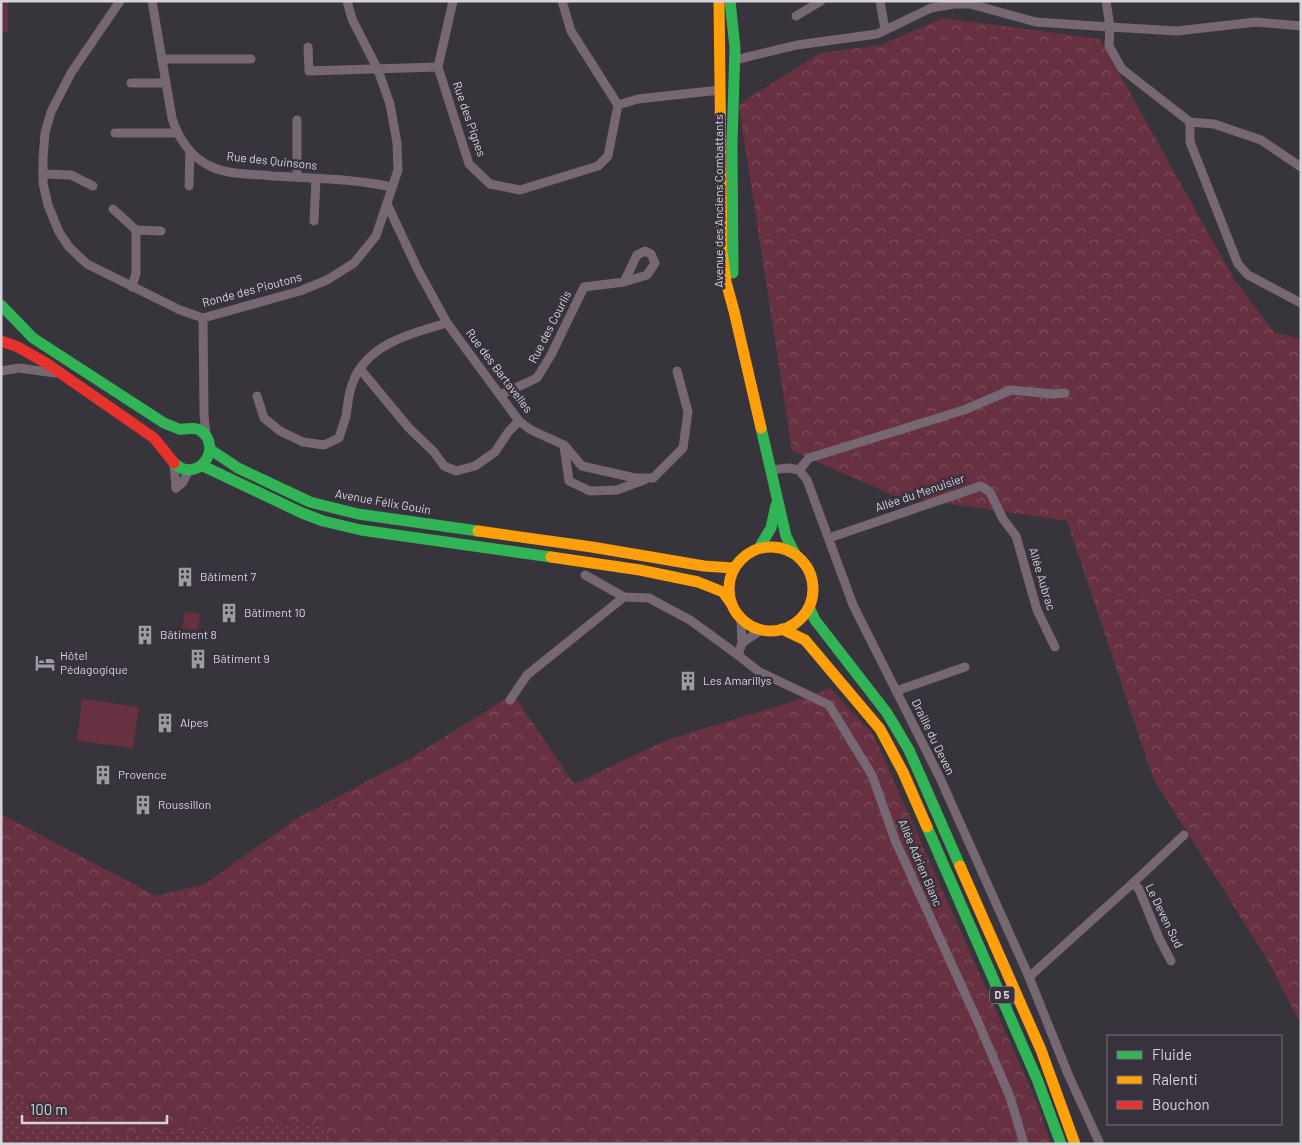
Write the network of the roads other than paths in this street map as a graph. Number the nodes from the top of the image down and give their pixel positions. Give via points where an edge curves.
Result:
1 (120, 1) edge
2 (152, 1) edge
3 (347, 1) edge
4 (453, 1) edge
5 (562, 1) edge
6 (719, 1) edge
7 (730, 1) edge
8 (822, 1) edge
9 (880, 1) edge
10 (1106, 1) edge
11 (796, 16) dead end
12 (1301, 26) edge
13 (1110, 27) junction
14 (885, 30) junction
15 (308, 47) dead end
16 (720, 47) junction
17 (735, 48) junction
18 (162, 59) junction
19 (251, 59) dead end
20 (735, 60) junction
21 (438, 67) junction
22 (378, 70) junction
23 (132, 83) dead end
24 (166, 84) junction
25 (734, 90) junction
26 (720, 92) junction
27 (618, 105) junction
28 (297, 120) dead end
29 (1190, 122) junction
30 (115, 133) dead end
31 (176, 133) junction
32 (190, 151) junction
33 (1301, 167) edge
34 (43, 174) junction
35 (297, 177) junction
36 (316, 179) junction
37 (93, 186) dead end
38 (189, 186) dead end
39 (392, 186) junction
40 (387, 204) junction
41 (113, 209) dead end
42 (314, 221) dead end
43 (136, 230) junction
44 (161, 231) dead end
45 (624, 282) dead end
46 (132, 287) junction
47 (1301, 303) edge
48 (1, 305) edge
49 (734, 311) junction
50 (204, 318) junction
51 (447, 323) junction
52 (1, 341) edge
53 (360, 369) junction
54 (1, 371) edge
55 (677, 371) dead end
56 (64, 374) junction
57 (1065, 393) dead end
58 (500, 395) junction
59 (257, 396) dead end
60 (204, 414) junction
61 (519, 421) junction
62 (187, 429) junction
63 (207, 437) junction
64 (564, 445) junction
65 (211, 450) junction
66 (171, 459) junction
67 (203, 466) junction
68 (189, 470) junction
69 (770, 470) junction
70 (799, 470) junction
71 (647, 478) junction
72 (776, 499) junction
73 (1004, 519) joint
74 (828, 538) junction
75 (759, 548) junction
76 (795, 554) junction
77 (734, 568) junction
78 (585, 575) dead end
79 (624, 597) junction
80 (731, 603) junction
81 (809, 607) junction
82 (741, 619) junction
83 (782, 629) junction
84 (761, 630) junction
85 (742, 643) junction
86 (1055, 647) dead end
87 (738, 655) junction
88 (965, 667) dead end
89 (896, 691) junction
90 (510, 700) dead end
91 (1184, 836) dead end
92 (1133, 884) junction
93 (1171, 961) dead end
94 (1029, 977) junction
95 (1024, 1144) edge
96 (1061, 1144) edge
97 (1075, 1144) edge
98 (1100, 1144) edge

1 - 34 street, Ronde des Pioutons via 71,73 51,112 45,133
2 - 18 street, Rue des Quinsons
3 - 22 street, Ronde des Pioutons via 352,19
4 - 21 street
5 - 27 street via 571,31
6 - 16 main road, Avenue des Anciens Combattants
7 - 17 main road, Avenue des Anciens Combattants
8 - 11 street
9 - 14 street
10 - 13 street
12 - 13 street via 1256,22 1177,31
13 - 14 street via 1036,22 970,4 954,4 931,8
13 - 29 street via 1109,46 1122,69
14 - 20 street via 877,34 797,45
15 - 22 street via 310,71
16 - 17 main road via 729,43
16 - 26 main road, Avenue des Anciens Combattants
17 - 20 main road, Avenue des Anciens Combattants
18 - 19 street
18 - 24 street, Rue des Quinsons
20 - 25 main road, Avenue des Anciens Combattants
21 - 22 street
21 - 27 street, Rue des Pignes via 469,164 490,184 520,190 598,166 608,156
22 - 39 street, Ronde des Pioutons via 390,104 397,143 398,170
23 - 24 street
24 - 31 street, Rue des Quinsons
25 - 26 main road, Avenue des Anciens Combattants via 727,96
25 - 49 main road, Avenue des Anciens Combattants via 731,225
26 - 27 street via 638,99
26 - 49 main road, Avenue des Anciens Combattants via 721,247 728,297
28 - 35 street
29 - 33 street via 1214,124 1261,140
29 - 47 street via 1190,142 1238,264 1248,274
30 - 31 street
31 - 32 street, Rue des Quinsons
32 - 35 street, Rue des Quinsons via 212,167 241,173
32 - 38 street
34 - 37 street via 71,175
34 - 46 street, Ronde des Pioutons via 48,205 68,247 87,264
35 - 36 street, Rue des Quinsons
36 - 39 street, Rue des Quinsons
36 - 42 street
39 - 40 street, Ronde des Pioutons
40 - 50 street, Ronde des Pioutons via 376,236 354,263 327,280 300,291
40 - 51 street, Rue des Bartavelles
41 - 43 street
43 - 44 street
43 - 46 street via 136,273
45 - 58 street, Rue des Courlis via 584,287 537,378
46 - 50 street, Ronde des Pioutons
48 - 62 main road via 34,338 164,423
49 - 69 main road, Avenue des Anciens Combattants
50 - 60 street
51 - 53 street via 404,336 377,350
51 - 58 street, Rue des Bartavelles
52 - 56 main road via 18,347
53 - 59 street via 353,381 339,438 324,445 303,442 280,431 264,418
53 - 61 street via 444,466 456,471 475,466 495,452
54 - 56 street via 19,368
55 - 71 street via 688,412 683,448 653,478
56 - 66 main road via 160,443
57 - 70 street via 1011,390 964,410 809,458
58 - 61 street, Rue des Bartavelles
60 - 62 street
60 - 63 street
61 - 64 street, Rue des Bartavelles
62 - 63 main road
62 - 66 main road via 174,435 170,441
63 - 65 main road
64 - 71 street, Rue des Bartavelles via 582,466
64 - 71 street via 569,481 590,491 617,490
65 - 67 main road
65 - 77 main road, Avenue Félix Gouin via 238,468 310,502 358,514
66 - 68 main road
66 - 68 street via 176,488
67 - 68 main road
67 - 80 main road via 323,521 361,530 640,570 698,582 723,592
69 - 70 street
69 - 72 main road, Avenue des Anciens Combattants
70 - 74 street, Draille du Deven via 807,480
72 - 75 main road, Avenue des Anciens Combattants via 771,528
72 - 76 main road, Avenue des Anciens Combattants via 786,536
73 - 74 street, Allée du Menuisier via 990,492 981,486
73 - 86 street, Allée Aubrac via 1016,536 1037,610
74 - 89 street, Draille du Deven via 853,604
75 - 76 main road via 778,547
75 - 77 main road via 744,556
76 - 81 main road via 808,568 812,578
77 - 80 main road via 728,585
78 - 79 street
79 - 87 street, Allée Adrien Blanc via 649,598 696,624
79 - 90 street via 527,675
80 - 82 main road
81 - 83 main road via 798,621
81 - 97 main road, D 5 via 815,620 887,713 909,750 1041,1050
82 - 84 main road
82 - 85 street
83 - 84 main road
83 - 96 main road, D 5 via 805,640 880,729 903,772 981,947
84 - 85 street
85 - 87 street
87 - 95 street, Allée Adrien Blanc via 758,672 829,705 872,775 895,840 1010,1097
88 - 89 street
89 - 94 street, Draille du Deven via 940,778
91 - 92 street
92 - 93 street, Le Deven Sud via 1139,889
92 - 94 street
94 - 98 street, Draille du Deven

